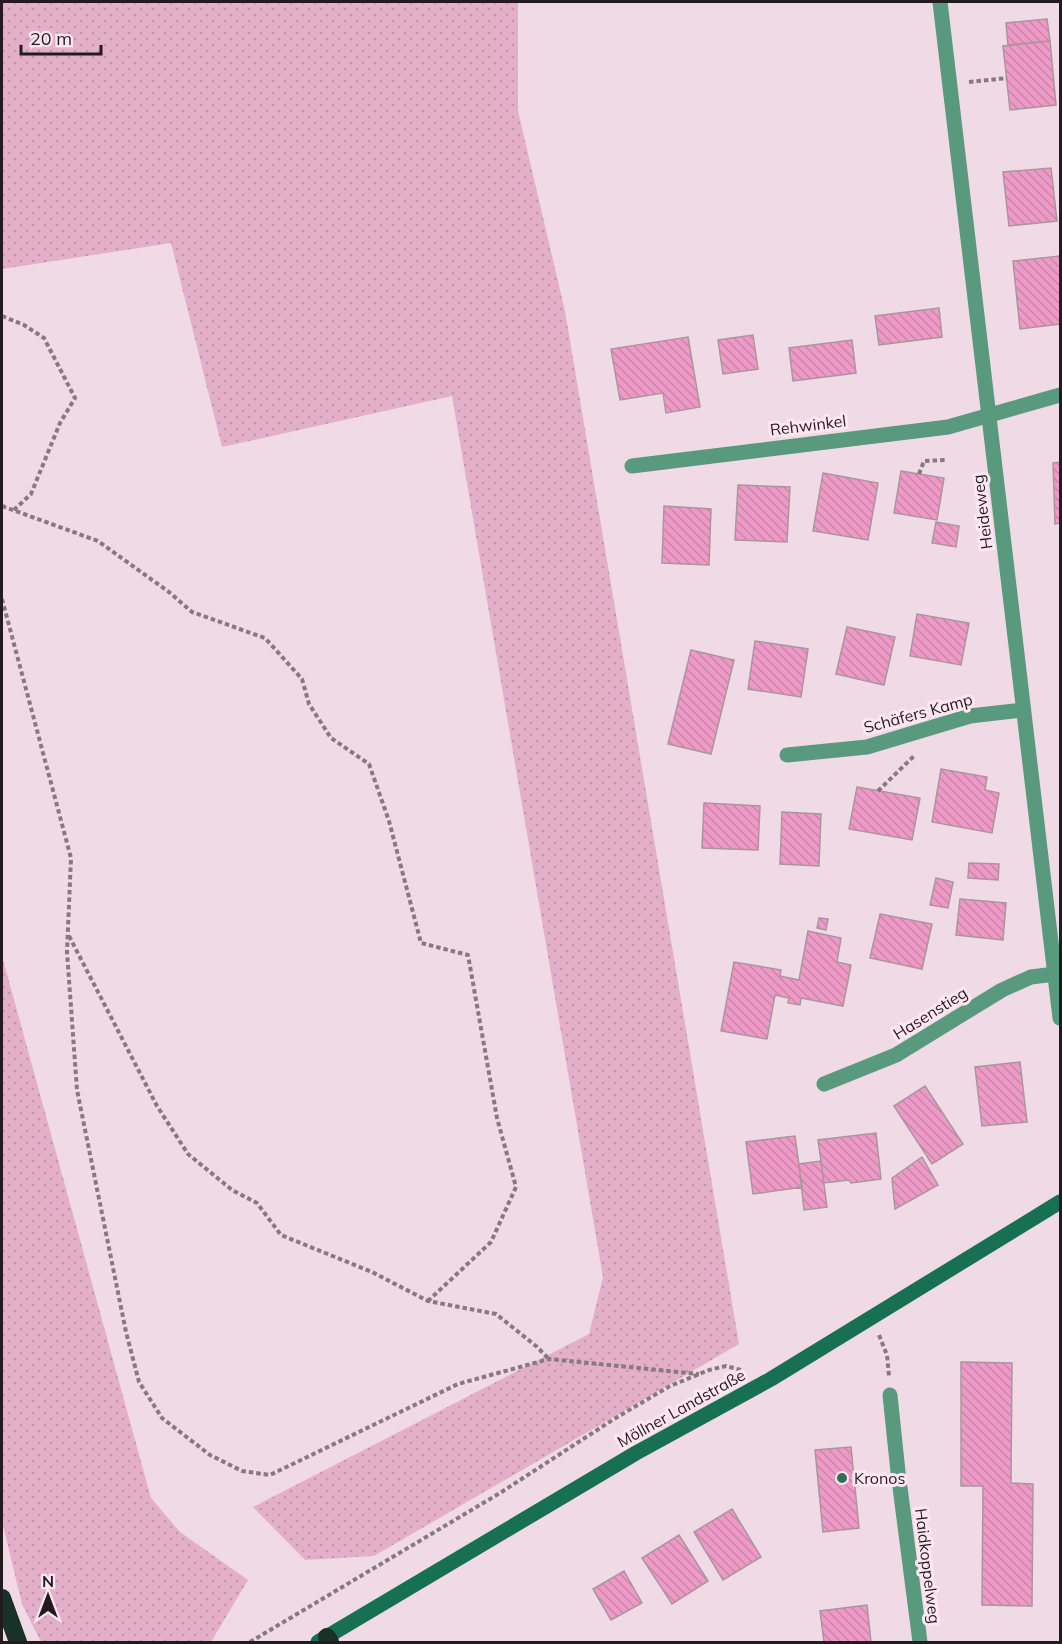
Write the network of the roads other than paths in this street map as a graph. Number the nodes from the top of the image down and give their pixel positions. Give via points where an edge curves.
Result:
1 (940, 2) edge
2 (1060, 395) edge
3 (988, 416) junction
4 (632, 466) dead end
5 (1023, 710) junction
6 (787, 755) dead end
7 (1055, 974) junction
8 (1060, 1018) edge
9 (824, 1084) dead end
10 (1060, 1202) edge
11 (890, 1395) road end
12 (2, 1598) edge
13 (325, 1641) edge
14 (18, 1642) edge
15 (920, 1642) edge

1 - 3 street, Heideweg
2 - 3 street, Rehwinkel
3 - 4 street, Rehwinkel via 948,427
3 - 5 street, Heideweg
5 - 6 street, Schäfers Kamp via 970,716 867,747
5 - 7 street, Heideweg
7 - 8 street, Heideweg
7 - 9 street, Hasenstieg via 1031,977 1002,990 896,1055
10 - 13 main road, Möllner Landstraße via 872,1318 636,1453
11 - 15 street, Haidkoppelweg
12 - 14 highway

